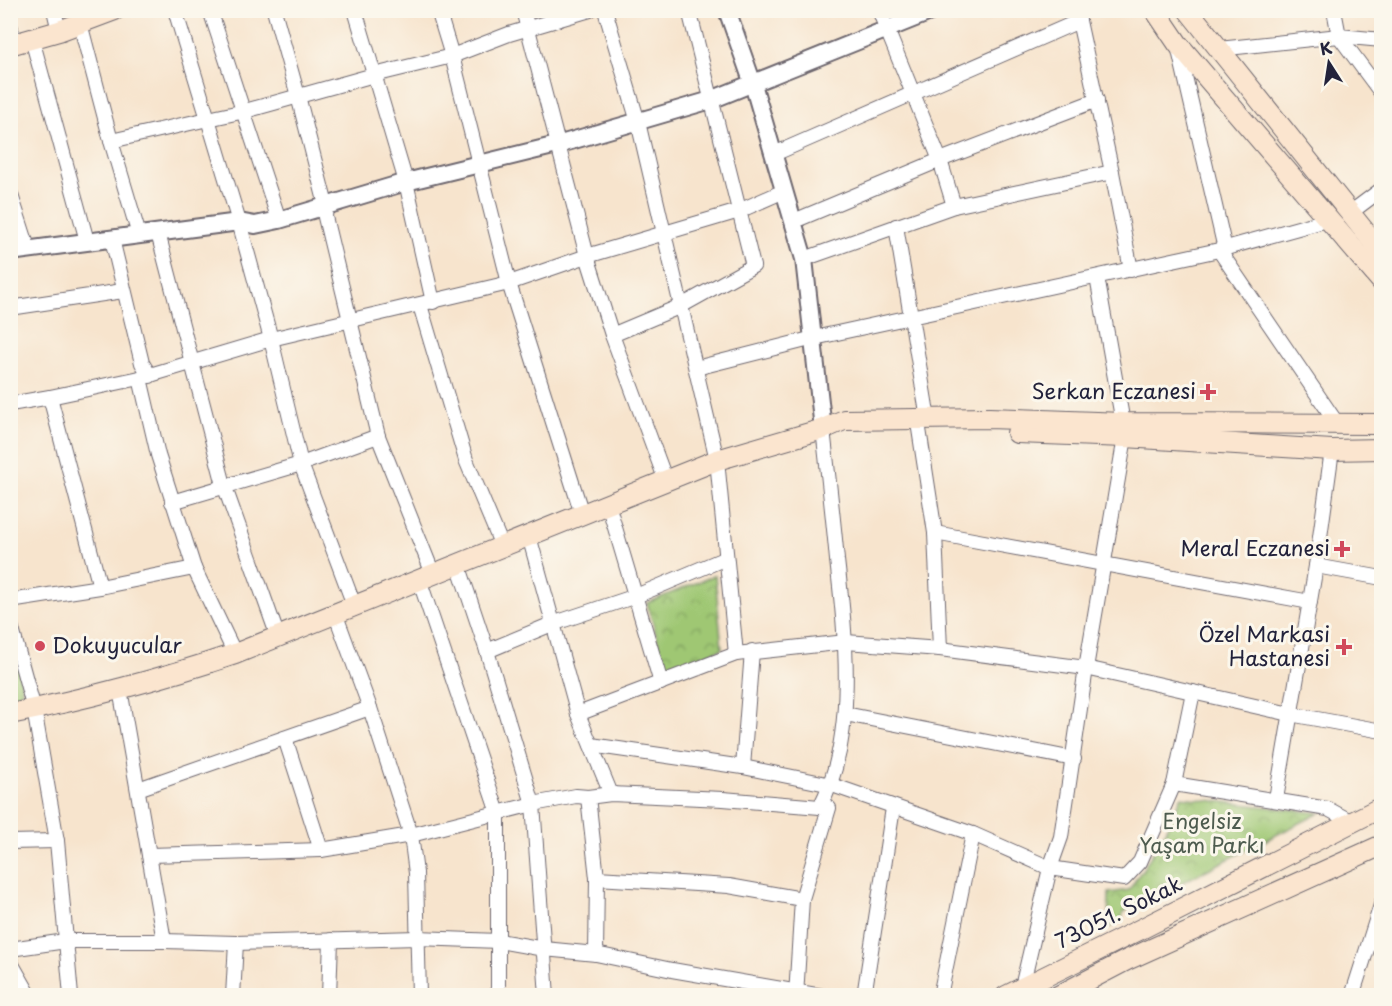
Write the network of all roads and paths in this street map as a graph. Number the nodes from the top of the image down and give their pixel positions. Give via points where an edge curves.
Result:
1 (54, 10) edge
2 (115, 10) edge
3 (175, 10) edge
4 (210, 10) edge
5 (274, 10) edge
6 (355, 10) edge
7 (438, 10) edge
8 (523, 10) edge
9 (590, 10) edge
10 (605, 10) edge
11 (689, 10) edge
12 (879, 10) edge
13 (935, 10) edge
14 (1155, 10) edge
15 (1188, 10) edge
16 (1334, 10) edge
17 (732, 12) edge
18 (1078, 16) edge
19 (88, 17) edge
20 (528, 30) junction
21 (886, 30) junction
22 (58, 31) junction
23 (1339, 36) junction
24 (17, 38) edge
25 (1382, 40) edge
26 (1178, 44) junction
27 (1219, 49) junction
28 (452, 56) junction
29 (374, 75) junction
30 (753, 84) junction
31 (912, 93) junction
32 (1382, 94) edge
33 (298, 96) junction
34 (711, 100) junction
35 (1097, 100) junction
36 (245, 111) junction
37 (208, 119) junction
38 (638, 122) junction
39 (111, 141) junction
40 (557, 145) junction
41 (774, 153) junction
42 (940, 160) junction
43 (478, 163) junction
44 (1112, 172) junction
45 (406, 182) junction
46 (1382, 189) edge
47 (784, 191) junction
48 (10, 192) edge
49 (326, 205) junction
50 (954, 206) junction
51 (740, 211) junction
52 (1350, 213) junction
53 (279, 220) junction
54 (1327, 220) junction
55 (794, 221) junction
56 (239, 222) junction
57 (896, 226) junction
58 (158, 233) junction
59 (139, 235) junction
60 (663, 235) junction
61 (112, 238) junction
62 (87, 241) junction
63 (28, 248) junction
64 (1222, 249) junction
65 (10, 252) edge
66 (1382, 253) edge
67 (587, 256) junction
68 (804, 260) junction
69 (1131, 270) junction
70 (1097, 277) junction
71 (1382, 282) edge
72 (509, 284) junction
73 (123, 291) junction
74 (426, 303) junction
75 (681, 306) junction
76 (10, 308) edge
77 (912, 318) junction
78 (349, 320) junction
79 (612, 335) junction
80 (814, 338) junction
81 (271, 339) junction
82 (192, 364) junction
83 (696, 368) junction
84 (145, 377) junction
85 (50, 397) junction
86 (10, 404) edge
87 (1336, 422) junction
88 (924, 424) junction
89 (1382, 424) edge
90 (823, 429) junction
91 (1124, 430) junction
92 (378, 436) junction
93 (1382, 449) edge
94 (1332, 450) junction
95 (717, 460) junction
96 (301, 464) junction
97 (666, 481) junction
98 (224, 485) junction
99 (172, 502) junction
100 (608, 504) junction
101 (582, 514) junction
102 (935, 533) junction
103 (529, 536) junction
104 (502, 546) junction
105 (726, 558) junction
106 (458, 564) junction
107 (1104, 564) junction
108 (1316, 566) junction
109 (194, 568) junction
110 (426, 577) junction
111 (1382, 578) edge
112 (100, 587) junction
113 (636, 596) junction
114 (10, 601) edge
115 (1310, 602) junction
116 (354, 605) junction
117 (335, 613) junction
118 (10, 622) edge
119 (552, 624) junction
120 (279, 637) junction
121 (846, 642) junction
122 (940, 649) junction
123 (487, 651) junction
124 (752, 651) junction
125 (235, 654) junction
126 (736, 654) junction
127 (1086, 668) junction
128 (661, 683) junction
129 (120, 689) junction
130 (1193, 692) junction
131 (370, 708) junction
132 (34, 710) junction
133 (10, 714) edge
134 (578, 714) junction
135 (844, 714) junction
136 (1290, 714) junction
137 (1382, 731) edge
138 (285, 738) junction
139 (591, 745) junction
140 (1074, 759) junction
141 (743, 768) junction
142 (832, 784) junction
143 (1174, 784) junction
144 (138, 789) junction
145 (611, 794) junction
146 (588, 797) junction
147 (1276, 799) junction
148 (533, 804) junction
149 (820, 807) junction
150 (1378, 807) edge
151 (893, 808) junction
152 (498, 813) junction
153 (1352, 822) junction
154 (973, 834) junction
155 (411, 835) junction
156 (57, 841) junction
157 (10, 842) edge
158 (1382, 845) edge
159 (321, 850) junction
160 (149, 855) junction
161 (1050, 868) junction
162 (597, 878) junction
163 (802, 899) junction
164 (1382, 903) edge
165 (417, 938) junction
166 (331, 940) junction
167 (66, 941) junction
168 (164, 941) junction
169 (499, 941) junction
170 (236, 943) junction
171 (10, 949) edge
172 (544, 949) junction
173 (596, 954) junction
174 (10, 962) edge
175 (1014, 991) edge
176 (796, 993) edge
177 (30, 996) edge
178 (71, 996) edge
179 (233, 996) edge
180 (329, 996) edge
181 (419, 996) edge
182 (498, 996) edge
183 (546, 996) edge
184 (822, 996) edge
185 (864, 996) edge
186 (940, 996) edge
187 (1058, 996) edge
188 (1352, 996) edge

1 - 22 street
2 - 19 main road
3 - 37 street
4 - 36 street
5 - 33 street
6 - 29 street
7 - 28 street
8 - 20 street
9 - 20 street
10 - 38 street
11 - 34 street
12 - 21 street
13 - 21 street
14 - 26 main road
15 - 27 main road
16 - 23 street
17 - 30 street
18 - 31 street
18 - 35 street
19 - 22 main road
19 - 39 street
20 - 28 street
20 - 40 street
21 - 30 street
21 - 31 street
22 - 24 main road
23 - 25 street
23 - 27 street
23 - 32 street
24 - 62 street
26 - 54 main road
26 - 64 street
27 - 52 main road
28 - 29 street
28 - 43 street
29 - 33 street
29 - 45 street
30 - 34 street
30 - 41 street
31 - 41 street
31 - 42 street
33 - 36 street
33 - 49 street
34 - 38 street
34 - 51 street
35 - 42 street
35 - 44 street
36 - 37 street
36 - 53 street
37 - 39 street
37 - 56 street
38 - 40 street
38 - 60 street
39 - 59 street
40 - 43 street
40 - 67 street
41 - 47 street
42 - 50 street
42 - 55 street
43 - 45 street
43 - 72 street
44 - 50 street
44 - 69 street
45 - 49 street
45 - 74 street
46 - 52 street
47 - 51 street
47 - 55 street
48 - 63 street
49 - 53 street
49 - 78 street via 325,217
50 - 57 street
51 - 60 street
51 - 75 street via 753,266
52 - 66 main road
53 - 56 street via 255,225
54 - 64 street
54 - 71 main road
55 - 68 street
56 - 58 street
56 - 81 street
57 - 68 street
57 - 77 street
58 - 59 street
58 - 82 street
59 - 61 street
60 - 67 street
60 - 75 street
61 - 62 street
61 - 73 street
62 - 63 street
63 - 65 street
64 - 69 street
64 - 87 street
67 - 72 street
67 - 79 street
68 - 80 street
69 - 70 street
70 - 77 street
70 - 91 street
72 - 74 street
72 - 101 street
73 - 76 street
73 - 84 street
74 - 78 street
74 - 104 street via 466,460
75 - 79 street
75 - 83 street
77 - 80 street
77 - 88 street
78 - 81 street
78 - 92 street
79 - 97 street
80 - 83 street
80 - 90 street
81 - 82 street
81 - 96 street
82 - 84 street
82 - 98 street
83 - 95 street
84 - 85 street
84 - 99 street via 158,455
85 - 86 street
85 - 112 street
87 - 89 main road
87 - 91 main road
88 - 90 main road via 844,420
88 - 91 main road via 989,418
88 - 102 street
90 - 95 main road
90 - 121 street
91 - 94 main road
91 - 107 street
92 - 96 street
92 - 110 street
93 - 94 main road
94 - 108 street
95 - 97 main road
95 - 105 street
96 - 98 street
96 - 116 street
97 - 100 main road
98 - 99 street
98 - 120 street
99 - 109 street
100 - 101 main road
100 - 113 street
101 - 103 main road
102 - 107 street
102 - 122 street
103 - 104 main road
103 - 119 street
104 - 106 main road
105 - 113 street
105 - 126 street
106 - 110 main road
106 - 123 street
107 - 115 street
107 - 127 street
108 - 111 street
108 - 115 street
109 - 112 street
109 - 125 street
110 - 116 main road
110 - 152 street
112 - 114 street
113 - 119 street
113 - 128 street
115 - 136 street
116 - 117 main road
117 - 120 main road
117 - 131 street
118 - 132 street
119 - 123 street
119 - 134 street
120 - 125 main road
121 - 122 street
121 - 124 street
121 - 135 street
122 - 127 street
123 - 148 street
124 - 126 street
124 - 141 street
125 - 129 main road
126 - 128 street
127 - 130 street
127 - 140 street
128 - 134 street
129 - 132 main road
129 - 144 street
130 - 136 street
130 - 143 street
131 - 138 street
131 - 155 street
132 - 133 main road
132 - 156 street
134 - 139 street
135 - 140 street
135 - 142 street
136 - 137 street
136 - 147 street
138 - 144 street
138 - 159 street
139 - 141 street
139 - 145 street
140 - 161 street via 1061,837
141 - 142 street
142 - 149 street
142 - 151 street
143 - 147 street
143 - 161 street via 1140,862 1124,879
144 - 160 street
145 - 146 street
145 - 149 street
146 - 148 street
146 - 162 street
147 - 153 street via 1328,809
148 - 152 street
148 - 172 street
149 - 163 street via 829,808
150 - 153 main road, 73051. Sokak
151 - 154 street
151 - 185 street
152 - 155 street
152 - 169 street
153 - 175 main road, 73051. Sokak
154 - 161 street
154 - 186 street
155 - 159 street
155 - 165 street
156 - 157 street
156 - 167 street
158 - 187 main road via 1127,960
159 - 160 street
160 - 168 street
161 - 175 street
162 - 163 street via 729,886
162 - 173 street
163 - 176 street
164 - 188 street
165 - 166 street
165 - 169 street
165 - 181 street
166 - 170 street
166 - 180 street
167 - 168 street
167 - 171 street
167 - 178 street
168 - 170 street
169 - 172 street
169 - 182 street
170 - 179 street
172 - 173 street
172 - 183 street
173 - 176 street
174 - 177 street
176 - 184 street

